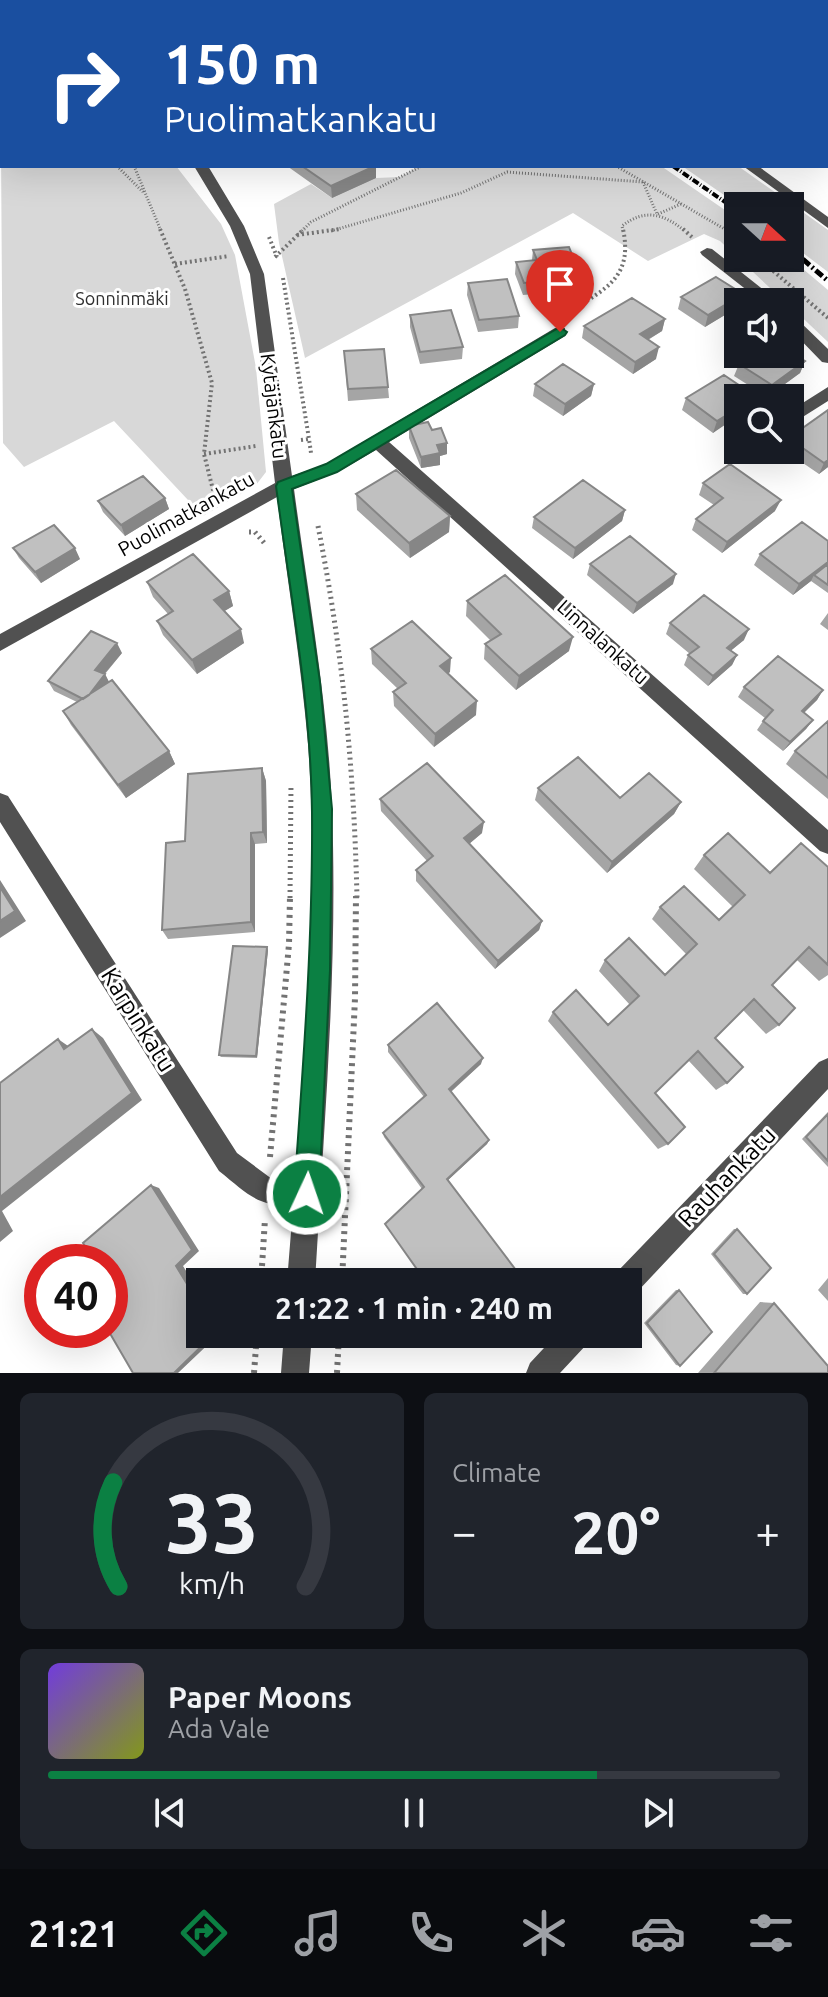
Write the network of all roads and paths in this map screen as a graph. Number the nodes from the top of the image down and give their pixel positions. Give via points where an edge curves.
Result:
1 (119, 168) edge
2 (135, 168) edge
3 (202, 168) edge
4 (418, 168) edge
5 (510, 168) edge
6 (619, 168) edge
7 (626, 168) edge
8 (753, 168) edge
9 (507, 172) junction
10 (643, 182) junction
11 (146, 195) junction
12 (681, 204) junction
13 (657, 214) junction
14 (828, 224) edge
15 (724, 228) edge
16 (297, 235) junction
17 (248, 251) junction
18 (707, 252) joint
19 (175, 264) junction
20 (774, 272) edge
21 (257, 274) junction
22 (754, 288) edge
23 (828, 318) edge
24 (560, 332) joint
25 (804, 334) edge
26 (828, 358) edge
27 (828, 393) edge
28 (804, 409) edge
29 (377, 441) junction
30 (284, 486) junction
31 (226, 516) junction
32 (269, 553) dead end
33 (0, 643) edge
34 (292, 777) dead end
35 (0, 803) edge
36 (828, 844) edge
37 (828, 1071) edge
38 (267, 1192) junction
39 (307, 1194) junction
40 (262, 1268) edge
41 (302, 1268) edge
42 (640, 1268) edge
43 (256, 1348) edge
44 (297, 1348) edge
45 (338, 1348) edge
46 (564, 1348) edge
47 (254, 1373) edge
48 (295, 1373) edge
49 (337, 1373) edge
50 (540, 1373) edge

1 - 11 path
2 - 11 path
3 - 17 street, Kytäjänkatu
4 - 16 path via 311,222
5 - 9 path
6 - 10 path
7 - 10 path
8 - 14 street
9 - 10 path
9 - 16 path via 379,219
10 - 12 path
10 - 13 path
11 - 19 path
12 - 13 path
12 - 15 path
13 - 18 path
13 - 24 path via 632,217 622,226 627,256 618,280 571,310
16 - 21 path
17 - 19 path
17 - 21 street, Kytäjänkatu
18 - 22 street
19 - 31 path via 212,383 204,454 216,503
20 - 23 path
21 - 30 street, Kytäjänkatu
24 - 29 street, Puolimatkankatu
25 - 26 street
27 - 28 street
29 - 30 street, Puolimatkankatu via 332,468
29 - 36 street, Linnalankatu
30 - 31 street, Puolimatkankatu
30 - 39 street, Kytäjänkatu via 313,697 322,809 320,970
31 - 32 path via 238,531 255,532
31 - 33 street, Puolimatkankatu
34 - 38 path via 289,944
35 - 38 street, Karpinkatu via 228,1162
37 - 42 street, Rauhankatu
38 - 39 street
38 - 40 path
39 - 41 street, Kytäjänkatu
43 - 47 path
44 - 48 street
45 - 49 path
46 - 50 street

